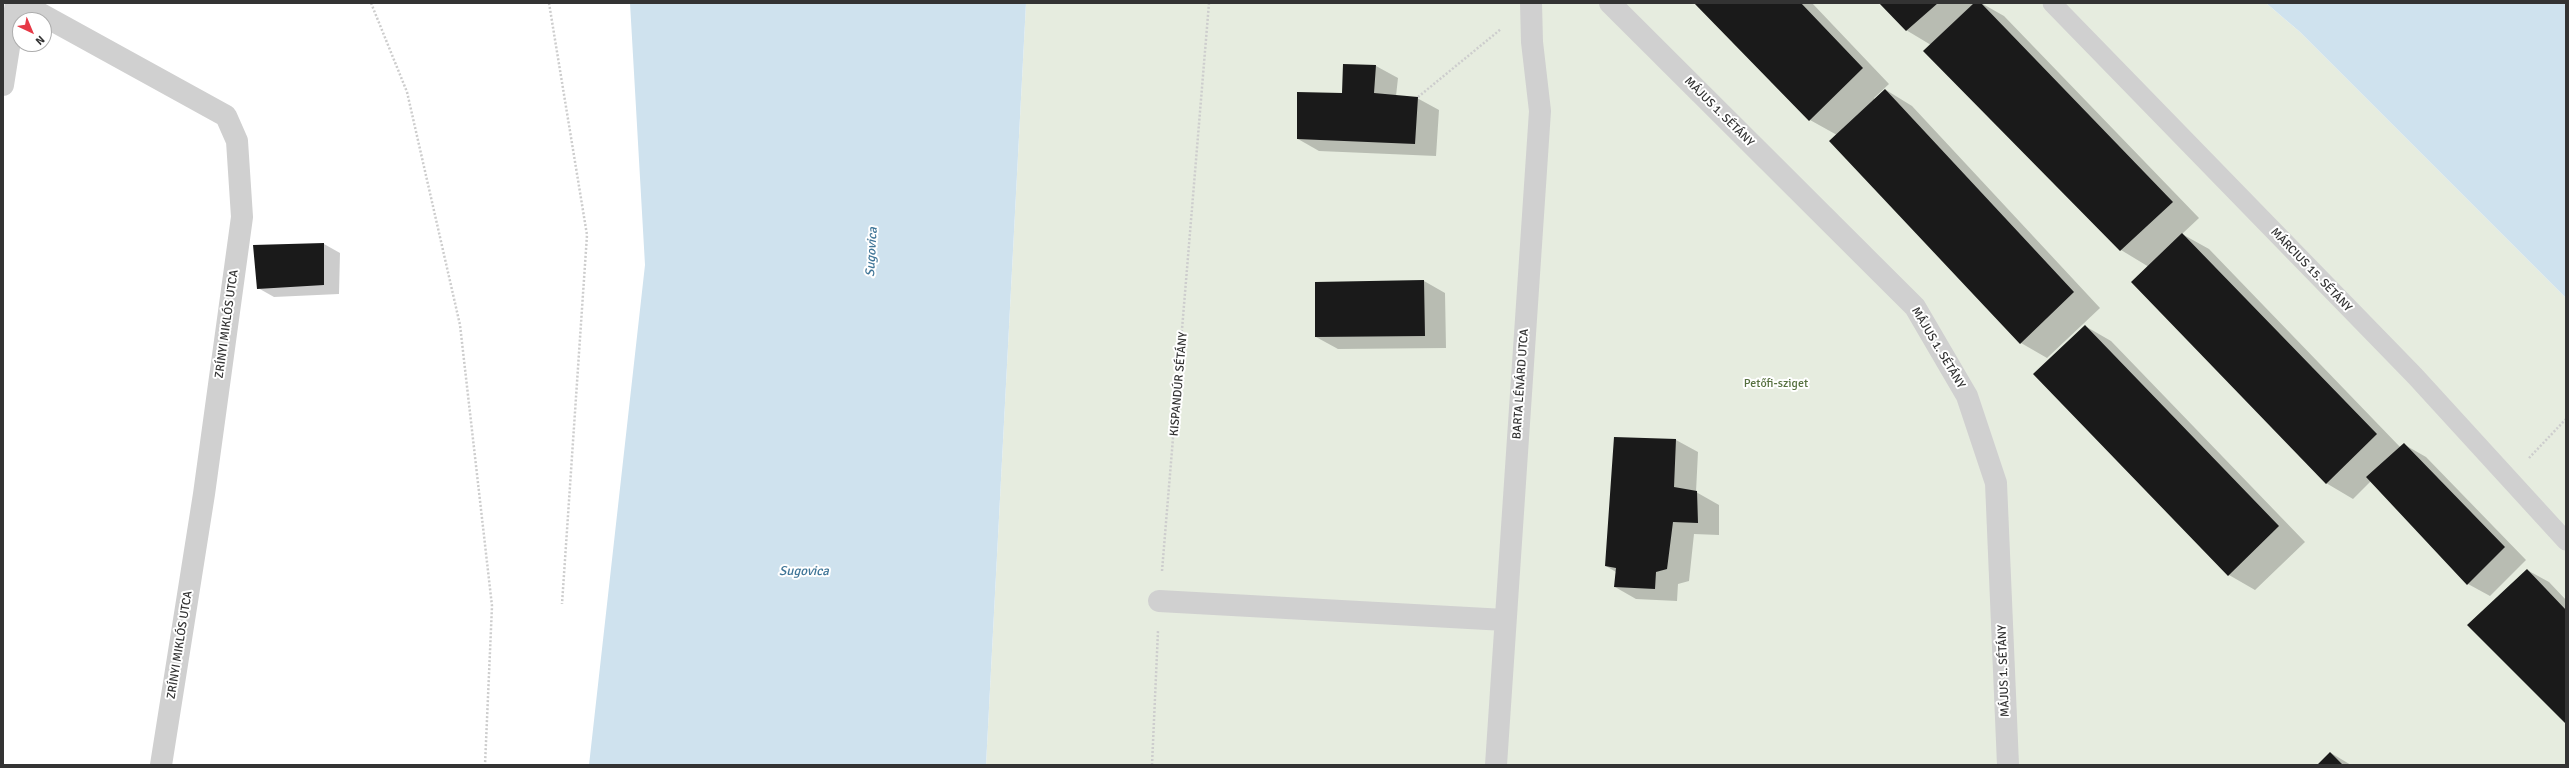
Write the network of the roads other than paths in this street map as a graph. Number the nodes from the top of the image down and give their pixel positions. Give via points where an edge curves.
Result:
1 (16, 3) edge
2 (21, 3) edge
3 (1610, 3) edge
4 (2052, 3) edge
5 (1530, 4) edge
6 (3, 85) edge
7 (2566, 541) edge
8 (1160, 602) road end
9 (1505, 620) junction
10 (161, 765) edge
11 (1496, 765) edge
12 (2008, 765) edge

1 - 6 street
2 - 10 street, ZRÍNYI MIKLÓS UTCA via 226,116 237,141 242,216 204,494
3 - 12 street, MÁJUS 1. SÉTÁNY via 1915,307 1967,396 1996,483
4 - 7 lane, MÁRCIUS 15. SÉTÁNY via 2415,376
5 - 9 street, BARTA LÉNÁRD UTCA via 1540,111
8 - 9 street
9 - 11 street, BARTA LÉNÁRD UTCA

